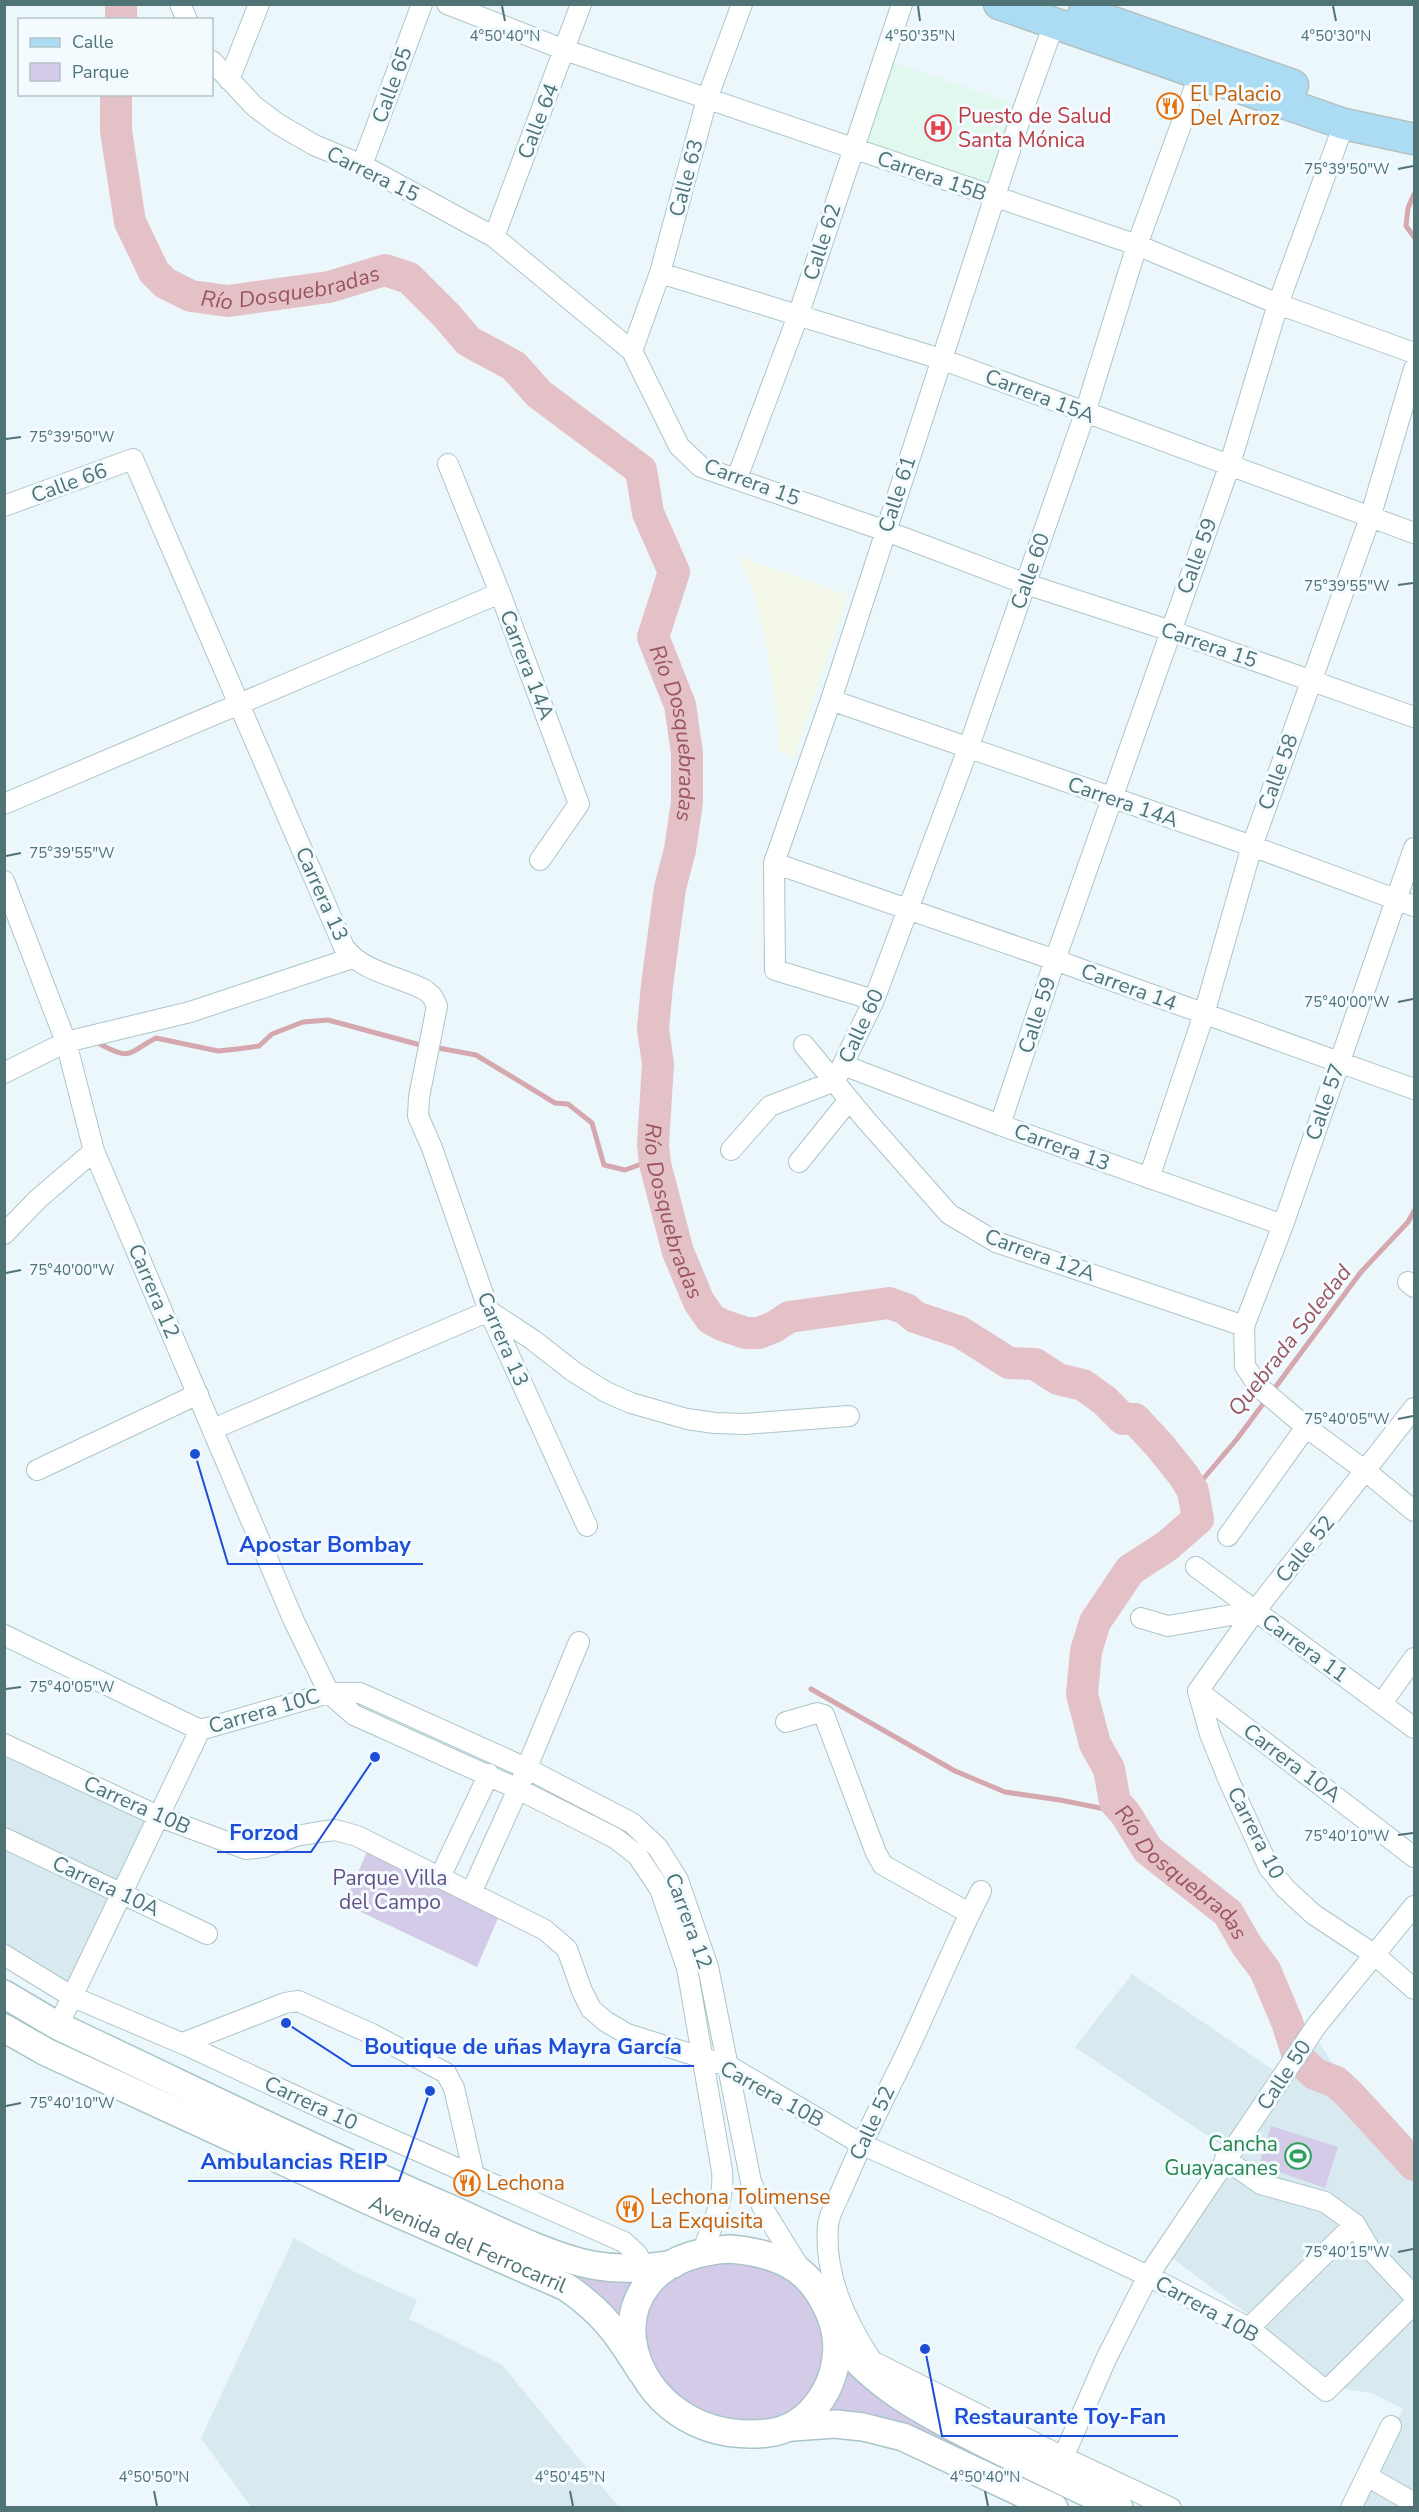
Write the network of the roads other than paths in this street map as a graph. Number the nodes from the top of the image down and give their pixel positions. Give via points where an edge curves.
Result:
1 (180, 4) edge
2 (260, 4) edge
3 (422, 4) edge
4 (447, 4) edge
5 (581, 4) edge
6 (741, 4) edge
7 (902, 4) edge
8 (999, 4) edge
9 (1057, 14) edge
10 (186, 18) edge
11 (565, 50) junction
12 (213, 62) edge
13 (1203, 64) junction
14 (229, 80) junction
15 (707, 99) junction
16 (1344, 124) junction
17 (1407, 126) edge
18 (852, 149) junction
19 (362, 165) junction
20 (994, 197) junction
21 (494, 237) junction
22 (1137, 245) junction
23 (660, 273) junction
24 (1278, 304) junction
25 (799, 313) junction
26 (632, 351) junction
27 (1414, 352) edge
28 (941, 358) junction
29 (1414, 369) edge
30 (1084, 413) junction
31 (133, 459) joint
32 (448, 464) dead end
33 (1229, 466) junction
34 (737, 478) junction
35 (4, 506) edge
36 (1370, 518) junction
37 (886, 531) junction
38 (1414, 533) edge
39 (1026, 584) junction
40 (500, 593) junction
41 (1171, 631) junction
42 (1311, 682) junction
43 (831, 700) junction
44 (239, 706) junction
45 (1414, 717) edge
46 (968, 749) junction
47 (1112, 797) junction
48 (4, 804) edge
49 (1252, 846) junction
50 (1414, 848) edge
51 (540, 860) dead end
52 (774, 863) junction
53 (4, 881) edge
54 (1405, 903) edge
55 (908, 911) junction
56 (352, 958) junction
57 (1055, 960) junction
58 (874, 1000) junction
59 (1204, 1014) junction
60 (66, 1042) junction
61 (804, 1045) dead end
62 (1338, 1063) junction
63 (4, 1073) edge
64 (839, 1073) junction
65 (1414, 1089) edge
66 (849, 1101) junction
67 (1000, 1125) junction
68 (731, 1150) dead end
69 (94, 1151) junction
70 (799, 1162) dead end
71 (1149, 1178) junction
72 (1283, 1225) junction
73 (4, 1234) edge
74 (489, 1311) junction
75 (1244, 1326) junction
76 (198, 1394) junction
77 (1414, 1408) edge
78 (849, 1416) dead end
79 (1306, 1427) junction
80 (213, 1429) junction
81 (37, 1470) dead end
82 (1366, 1472) junction
83 (1414, 1511) edge
84 (587, 1526) dead end
85 (1228, 1536) dead end
86 (1196, 1567) dead end
87 (1255, 1611) junction
88 (1141, 1618) dead end
89 (4, 1635) edge
90 (579, 1642) dead end
91 (1414, 1658) edge
92 (1198, 1691) junction
93 (329, 1693) junction
94 (1382, 1703) junction
95 (786, 1722) dead end
96 (1414, 1728) edge
97 (200, 1730) junction
98 (4, 1744) edge
99 (526, 1768) junction
100 (489, 1774) junction
101 (518, 1789) junction
102 (160, 1817) junction
103 (4, 1838) edge
104 (1414, 1857) edge
105 (440, 1877) junction
106 (678, 1880) junction
107 (660, 1889) junction
108 (981, 1891) dead end
109 (120, 1893) junction
110 (471, 1893) junction
111 (1414, 1906) edge
112 (969, 1913) junction
113 (207, 1934) dead end
114 (4, 1955) edge
115 (1375, 1955) junction
116 (1414, 1989) edge
117 (4, 1994) edge
118 (71, 1996) junction
119 (58, 2026) junction
120 (4, 2028) edge
121 (183, 2043) junction
122 (701, 2057) junction
123 (729, 2066) junction
124 (861, 2144) junction
125 (1225, 2159) junction
126 (474, 2175) junction
127 (1355, 2223) junction
128 (702, 2253) junction
129 (673, 2264) junction
130 (645, 2269) junction
131 (805, 2275) junction
132 (1148, 2276) junction
133 (1414, 2296) edge
134 (1414, 2304) edge
135 (1249, 2328) junction
136 (836, 2334) junction
137 (641, 2371) junction
138 (1391, 2426) dead end
139 (792, 2427) junction
140 (1058, 2468) junction
141 (1367, 2476) junction
142 (1414, 2503) edge
143 (1054, 2508) edge
144 (1119, 2508) edge
145 (1171, 2508) edge
146 (1351, 2508) edge

1 - 10 street
2 - 14 street
3 - 19 street, Calle 65
4 - 11 street, Carrera 15B
5 - 11 street, Calle 64
6 - 15 street, Calle 63
7 - 18 street, Calle 62
8 - 9 main road
9 - 13 main road
9 - 20 street, Calle 61
11 - 15 street, Carrera 15B
11 - 21 street, Calle 64
12 - 14 street, Carrera 15
13 - 16 main road
13 - 17 main road
13 - 22 street, Calle 60
14 - 19 street, Carrera 15 via 278,124 314,145
15 - 18 street, Carrera 15B
15 - 23 street, Calle 63
16 - 17 main road
16 - 24 street, Calle 59
18 - 20 street, Carrera 15B
18 - 25 street, Calle 62
19 - 21 street, Carrera 15
20 - 22 street, Carrera 15B
20 - 28 street, Calle 61
21 - 26 street, Carrera 15
22 - 24 street, Carrera 15B
22 - 30 street, Calle 60
23 - 25 street, Carrera 15A
23 - 26 street, Calle 63
24 - 27 street, Carrera 15B
24 - 33 street, Calle 59
25 - 28 street, Carrera 15A
25 - 34 street, Calle 62
26 - 34 street, Carrera 15 via 679,446 701,466
28 - 30 street, Carrera 15A
28 - 37 street, Calle 61
29 - 36 street, Calle 58
30 - 33 street, Carrera 15A
30 - 39 street, Calle 60
31 - 35 street, Calle 66
31 - 44 street, Carrera 13
32 - 40 street, Carrera 14A
33 - 36 street, Carrera 15A
33 - 41 street, Calle 59
34 - 37 street, Carrera 15
36 - 38 street, Carrera 15A
36 - 42 street, Calle 58
37 - 39 street, Carrera 15
37 - 43 street, Calle 61
39 - 41 street, Carrera 15
39 - 46 street, Calle 60
40 - 44 street
40 - 51 street, Carrera 14A via 579,804
41 - 42 street, Carrera 15
41 - 47 street, Calle 59
42 - 45 street, Carrera 15
42 - 49 street, Calle 58
43 - 46 street, Carrera 14A
43 - 52 street, Calle 61
44 - 48 street
44 - 56 street, Carrera 13
46 - 47 street, Carrera 14A
46 - 55 street, Calle 60
47 - 49 street, Carrera 14A
47 - 57 street, Calle 59
49 - 54 street, Carrera 14A
49 - 59 street, Calle 58
50 - 54 street, Calle 57
52 - 55 street, Carrera 14
52 - 58 street, Calle 61 via 776,970
53 - 60 street, Carrera 12
54 - 62 street, Calle 57
55 - 57 street, Carrera 14
55 - 58 street, Calle 60
56 - 60 street via 190,1012
56 - 74 street, Carrera 13 via 412,983 432,996 437,1006 418,1116
57 - 59 street, Carrera 14
57 - 67 street, Calle 59
58 - 64 street, Calle 60
59 - 62 street, Carrera 14
59 - 71 street, Calle 58
60 - 63 street
60 - 69 street, Carrera 12
61 - 64 street, Carrera 12A
62 - 65 street, Carrera 14
62 - 72 street, Calle 57
64 - 66 street, Carrera 12A
64 - 67 street, Carrera 13
64 - 68 street via 770,1106
66 - 70 street
66 - 75 street, Carrera 12A via 949,1214 970,1229 996,1242
67 - 71 street, Carrera 13
69 - 73 street
69 - 76 street, Carrera 12
71 - 72 street, Carrera 13
72 - 75 street, Calle 57
74 - 78 street via 574,1372 631,1403 715,1423
74 - 80 street
74 - 84 street, Carrera 13
75 - 79 street, Calle 57 via 1244,1357 1249,1374 1259,1388
76 - 80 street, Carrera 12
76 - 81 street
77 - 82 street, Calle 52
79 - 82 street
79 - 85 street
80 - 93 street, Carrera 12 via 293,1619
82 - 83 street
82 - 87 street, Calle 52
86 - 87 street, Carrera 11
87 - 88 street via 1168,1626
87 - 92 street, Calle 52
87 - 94 street, Carrera 11
89 - 97 street, Carrera 10C
90 - 99 street
91 - 94 street
92 - 104 street, Carrera 10A
92 - 115 street, Carrera 10 via 1210,1734 1269,1868 1313,1914
93 - 97 street, Carrera 10C
93 - 99 street, Carrera 12 via 360,1693
93 - 100 street, Carrera 12 via 354,1715
94 - 96 street, Carrera 11
95 - 112 street via 817,1713 824,1715 883,1865
97 - 102 street
98 - 102 street, Carrera 10B
99 - 101 street
99 - 106 street, Carrera 12 via 632,1823 658,1848
100 - 101 street, Carrera 12
100 - 105 street
101 - 107 street, Carrera 12 via 615,1838 637,1855
101 - 110 street
102 - 105 street, Carrera 10B via 246,1849 335,1830 357,1836
102 - 109 street
103 - 109 street, Carrera 10A
105 - 110 street, Carrera 10B
106 - 107 street
106 - 123 street, Carrera 12 via 708,1967
107 - 122 street, Carrera 12 via 687,1968
108 - 112 street, Calle 52
109 - 113 street, Carrera 10A
109 - 118 street
110 - 122 street, Carrera 10B via 558,1939 567,1949 591,2009 604,2021 627,2034
111 - 115 street, Calle 50
112 - 124 street, Calle 52
114 - 118 street, Carrera 10
115 - 116 street, Carrera 10
115 - 125 street, Calle 50 via 1317,2025
117 - 119 main road, Avenida del Ferrocarril
118 - 119 street
118 - 121 street, Carrera 10
119 - 130 main road, Avenida del Ferrocarril via 409,2191 548,2251 593,2265
120 - 137 main road, Avenida del Ferrocarril via 57,2057 365,2199 566,2287 616,2331
121 - 126 street, Carrera 10
121 - 126 street via 298,2001 372,2034 446,2073 454,2088
122 - 123 street, Carrera 10B
122 - 128 street, Carrera 12 via 723,2185
123 - 124 street, Carrera 10B
123 - 131 street, Carrera 12 via 751,2182
124 - 132 street, Carrera 10B
124 - 140 street, Calle 52 via 828,2223 834,2282 856,2336 872,2361
125 - 127 street via 1261,2184 1325,2202
125 - 132 street, Calle 50
126 - 130 street, Carrera 10 via 624,2242
127 - 133 street via 1369,2247
127 - 135 street
128 - 129 main road
128 - 131 main road via 729,2249 756,2252
129 - 130 main road, Avenida del Ferrocarril
129 - 137 main road via 653,2278 634,2313 632,2343
131 - 136 main road via 824,2302
132 - 135 street, Carrera 10B
132 - 140 street, Calle 50
134 - 135 street, Carrera 10B via 1326,2391
136 - 139 main road via 836,2360 828,2386 813,2409
136 - 140 main road via 845,2348 917,2409
137 - 139 main road via 669,2405 706,2427 750,2435
138 - 141 street
139 - 143 main road via 835,2424 903,2437
140 - 144 main road
140 - 145 street
141 - 142 street
141 - 146 street

